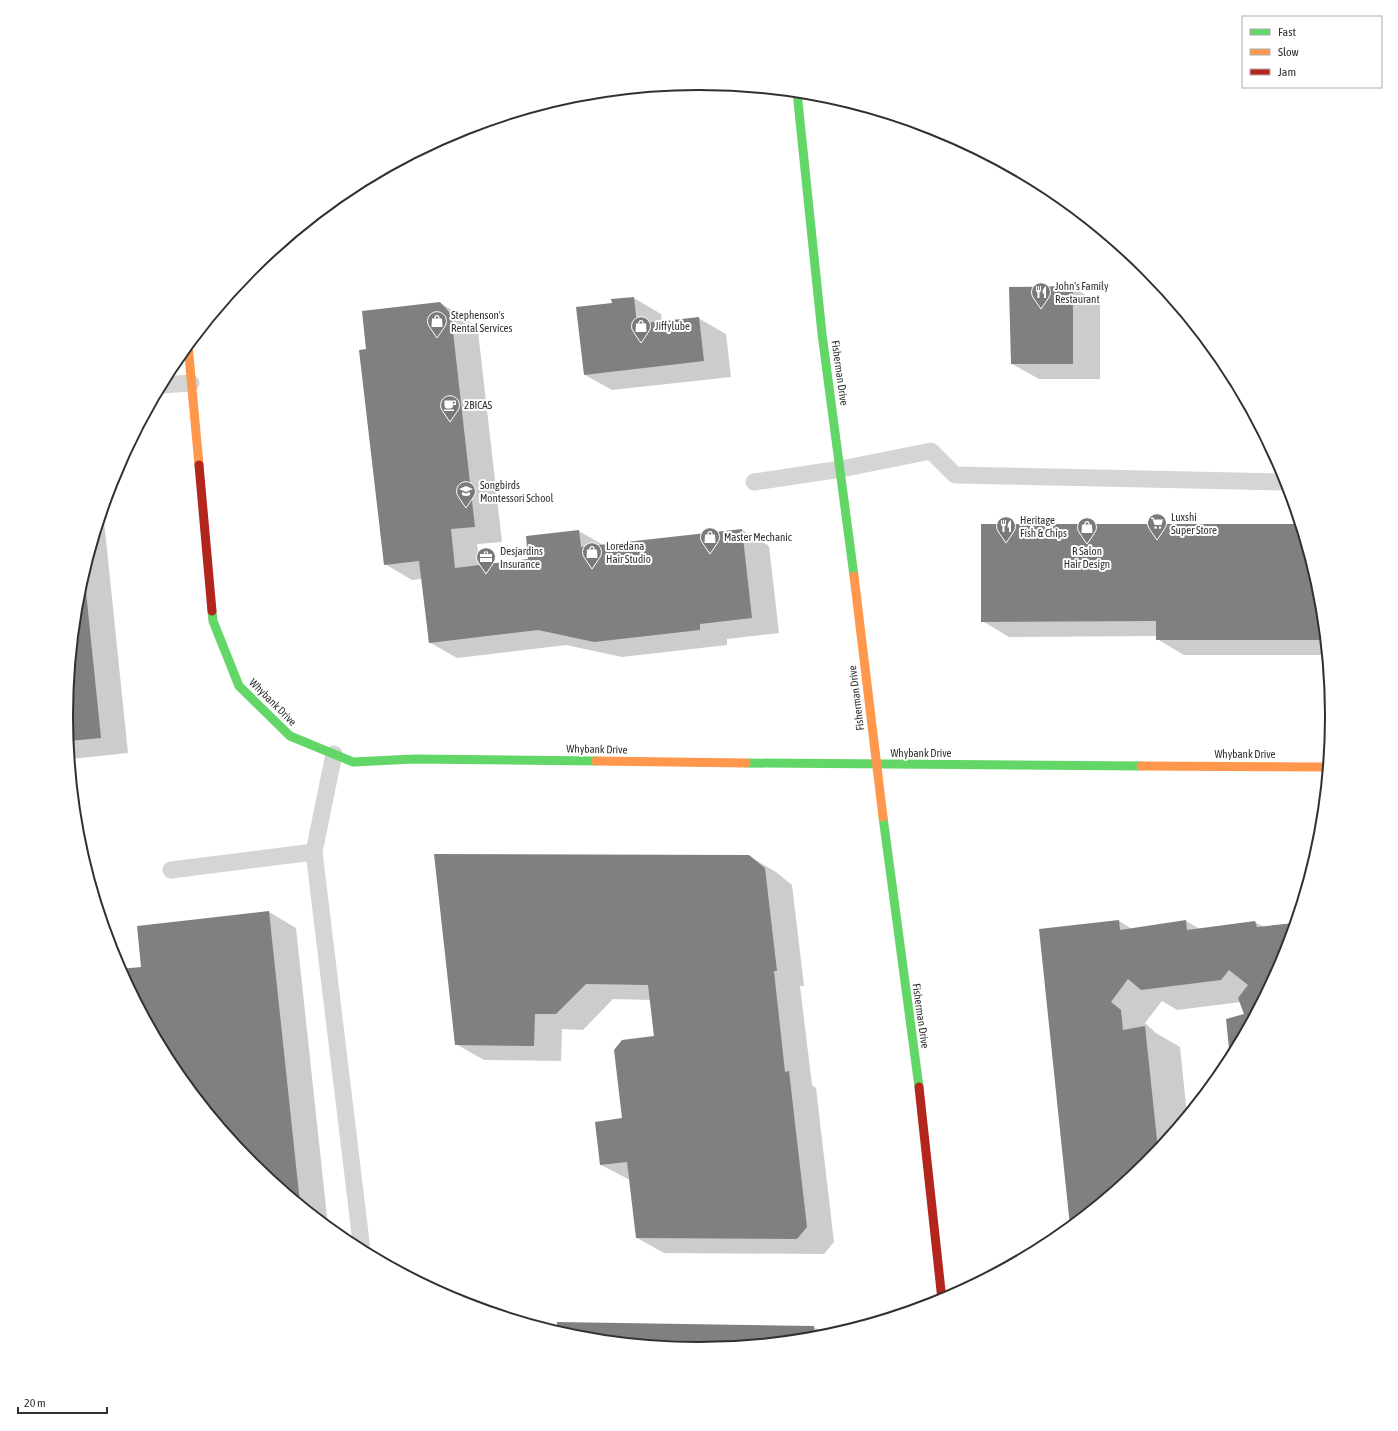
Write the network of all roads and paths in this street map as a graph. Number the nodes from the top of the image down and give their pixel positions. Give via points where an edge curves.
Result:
1 (798, 98) edge
2 (189, 354) edge
3 (191, 383) junction
4 (168, 385) edge
5 (841, 469) junction
6 (754, 482) dead end
7 (1279, 482) edge
8 (334, 754) junction
9 (876, 765) junction
10 (1323, 766) edge
11 (314, 852) junction
12 (171, 870) dead end
13 (361, 1242) edge
14 (941, 1293) edge

1 - 5 street, Fisherman Drive via 822,334
2 - 3 street, Whybank Drive
3 - 4 lane
3 - 8 street, Whybank Drive via 213,621 239,686 290,736
5 - 6 lane
5 - 7 lane via 931,451 956,475
5 - 9 street, Fisherman Drive
8 - 9 street, Whybank Drive via 353,762 414,759
8 - 11 lane
9 - 10 street, Whybank Drive
9 - 14 street, Fisherman Drive via 918,1078
11 - 12 lane
11 - 13 lane

